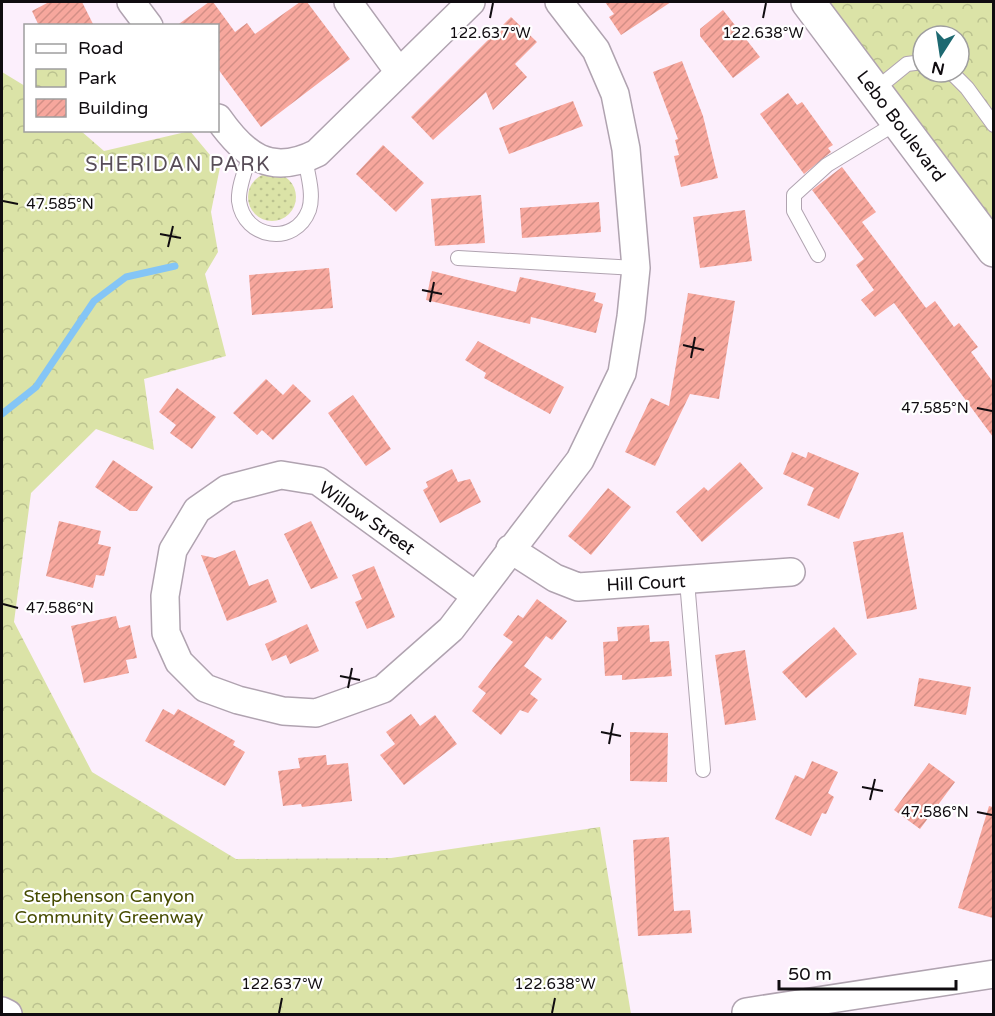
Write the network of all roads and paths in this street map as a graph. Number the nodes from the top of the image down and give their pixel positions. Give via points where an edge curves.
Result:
1 (131, 2) edge
2 (348, 2) edge
3 (471, 2) edge
4 (560, 2) edge
5 (808, 2) edge
6 (148, 24) edge
7 (911, 64) edge
8 (399, 72) junction
9 (963, 84) edge
10 (874, 90) junction
11 (219, 119) edge
12 (898, 122) junction
13 (993, 125) edge
14 (250, 155) junction
15 (305, 159) junction
16 (993, 250) edge
17 (818, 255) dead end
18 (458, 258) dead end
19 (636, 268) junction
20 (510, 549) junction
21 (791, 572) dead end
22 (687, 581) junction
23 (475, 595) junction
24 (703, 770) dead end
25 (993, 974) edge
26 (2, 1011) edge
27 (746, 1012) dead end
28 (8, 1014) edge

1 - 6 street
2 - 8 street
3 - 8 street
4 - 19 street, Willow Street via 596,51 615,94 626,149
5 - 10 main road, Lebo Boulevard
7 - 10 lane
8 - 15 street via 316,153
9 - 13 lane
10 - 12 main road, Lebo Boulevard
11 - 14 street
12 - 16 main road, Lebo Boulevard
12 - 17 lane via 827,165 794,195 794,211
14 - 15 street via 275,162
14 - 15 lane via 239,198 243,218 261,232 282,234 300,225 309,210 311,193
18 - 19 lane
19 - 20 street, Willow Street via 622,373 579,460
20 - 22 street, Hill Court via 555,578 578,587
20 - 23 street, Willow Street
21 - 22 street, Hill Court
22 - 24 lane
23 - 23 street, Willow Street via 318,481 281,475 227,489 197,510 173,550 165,596 166,633 179,662 205,688 283,711 316,713 383,689 452,629
25 - 27 street
26 - 28 street

